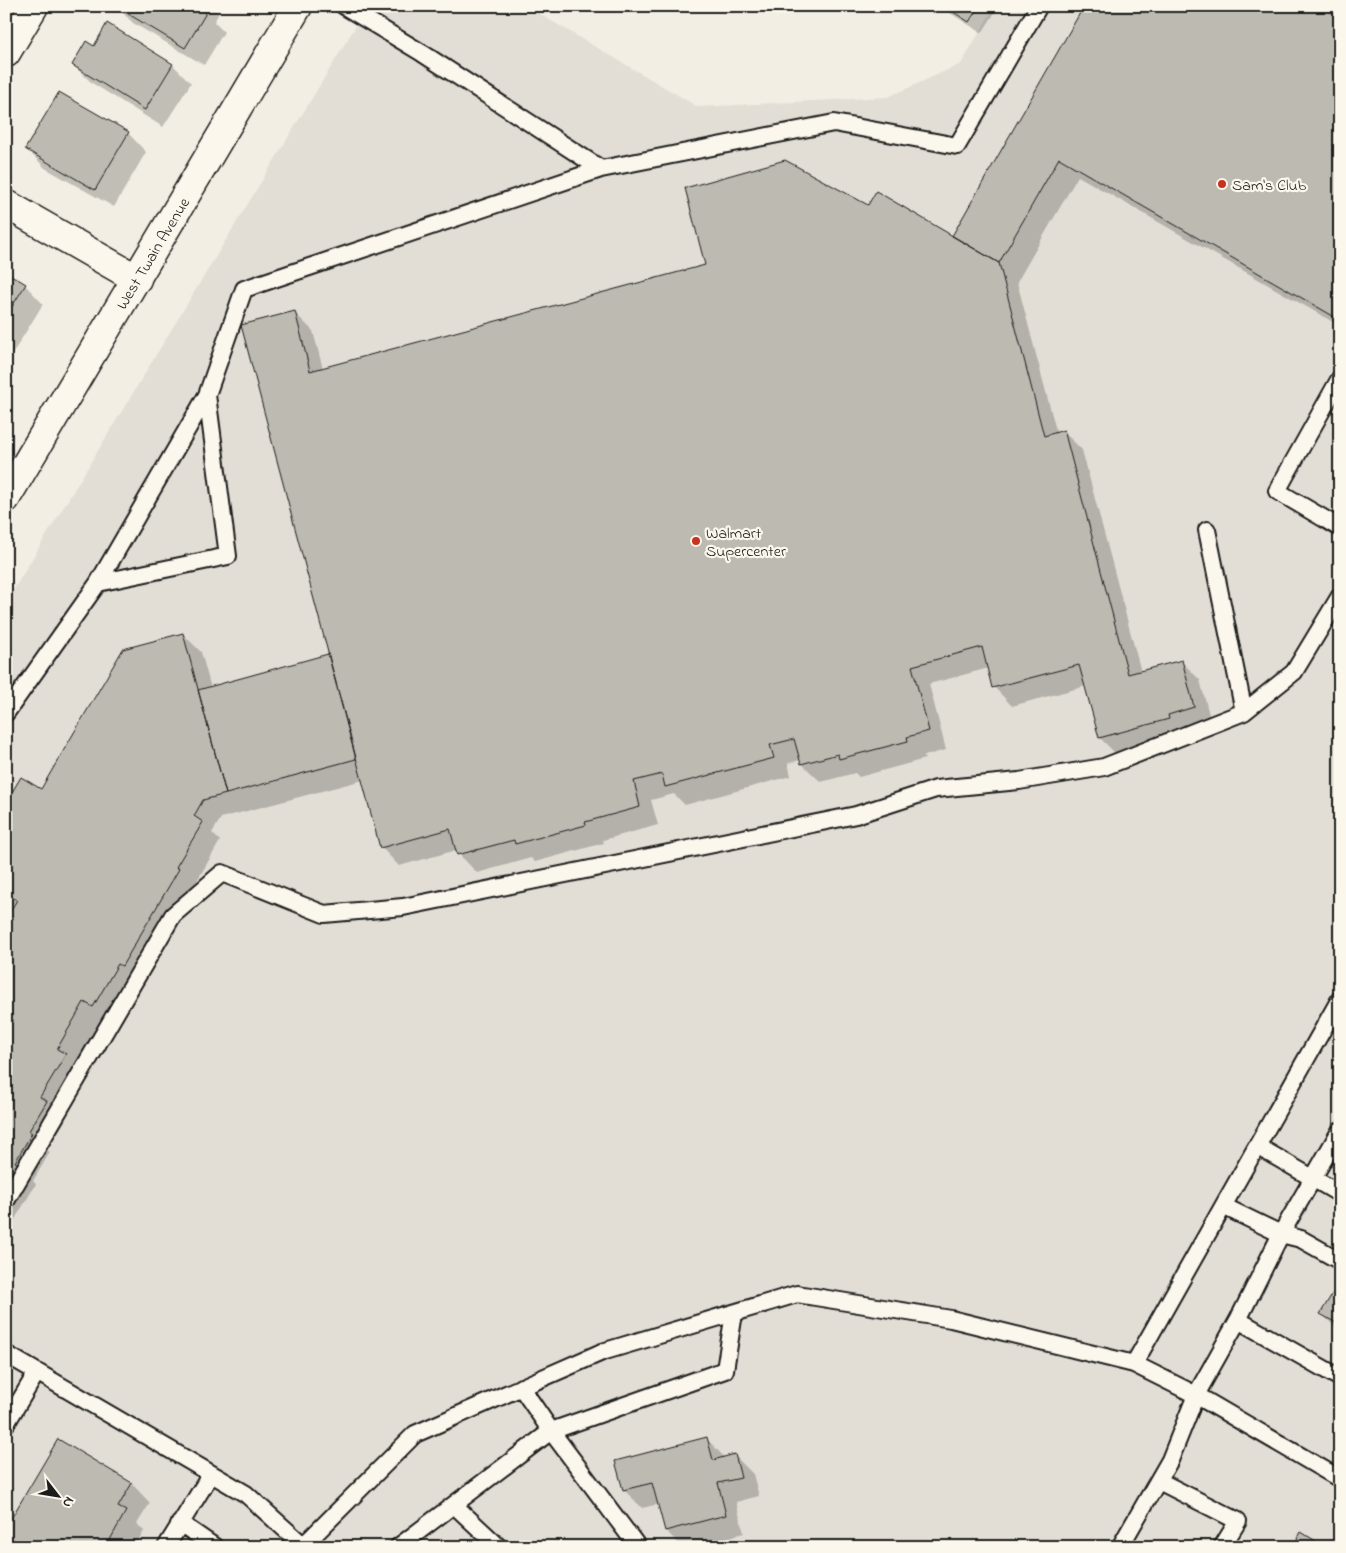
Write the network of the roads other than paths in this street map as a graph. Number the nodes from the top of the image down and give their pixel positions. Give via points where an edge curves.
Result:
1 (34, 6) edge
2 (298, 6) edge
3 (344, 6) edge
4 (1039, 6) edge
5 (6, 53) edge
6 (601, 168) junction
7 (6, 204) edge
8 (137, 279) junction
9 (1340, 378) edge
10 (207, 395) junction
11 (6, 498) edge
12 (1340, 528) edge
13 (1206, 530) dead end
14 (98, 584) junction
15 (1340, 596) edge
16 (1244, 712) junction
17 (6, 713) edge
18 (1340, 999) edge
19 (1340, 1131) edge
20 (1257, 1146) junction
21 (1313, 1178) junction
22 (1340, 1194) edge
23 (6, 1201) edge
24 (1223, 1206) junction
25 (1281, 1234) junction
26 (1340, 1261) edge
27 (734, 1313) junction
28 (1238, 1320) junction
29 (6, 1354) edge
30 (1134, 1364) junction
31 (37, 1372) junction
32 (1340, 1378) edge
33 (521, 1387) junction
34 (1196, 1396) junction
35 (6, 1424) edge
36 (551, 1431) junction
37 (211, 1474) junction
38 (1340, 1479) edge
39 (1159, 1481) junction
40 (454, 1504) junction
41 (180, 1523) junction
42 (303, 1546) edge
43 (166, 1547) edge
44 (215, 1547) edge
45 (398, 1547) edge
46 (499, 1547) edge
47 (638, 1547) edge
48 (1120, 1547) edge
49 (1222, 1547) edge

1 - 5 street
2 - 8 street, West Twain Avenue
3 - 6 lane
4 - 6 lane via 957,146 834,123
6 - 10 lane via 244,289
7 - 8 street
8 - 11 street, West Twain Avenue
9 - 12 lane via 1277,491
10 - 14 lane
10 - 14 lane via 228,556
13 - 16 lane
14 - 17 lane
15 - 16 lane via 1294,672
16 - 23 lane via 1104,767 1019,781 936,789 856,815 403,907 324,914 222,873 173,915
18 - 20 lane
19 - 21 lane
20 - 21 lane
20 - 24 lane
21 - 22 lane
21 - 25 lane
24 - 25 lane
24 - 30 lane
25 - 26 lane via 1301,1239
25 - 28 lane
27 - 30 lane via 797,1294 951,1318
27 - 33 lane via 602,1352
27 - 36 lane via 725,1370
28 - 32 lane
28 - 34 lane
29 - 31 lane
30 - 34 lane
31 - 35 lane
31 - 37 lane
33 - 36 lane
33 - 42 lane via 415,1434
34 - 38 lane
34 - 39 lane
36 - 40 lane
36 - 47 lane
37 - 41 lane
37 - 42 lane via 246,1494
39 - 48 lane
39 - 49 lane via 1238,1521
40 - 45 lane
40 - 46 lane
41 - 43 lane
41 - 44 lane

